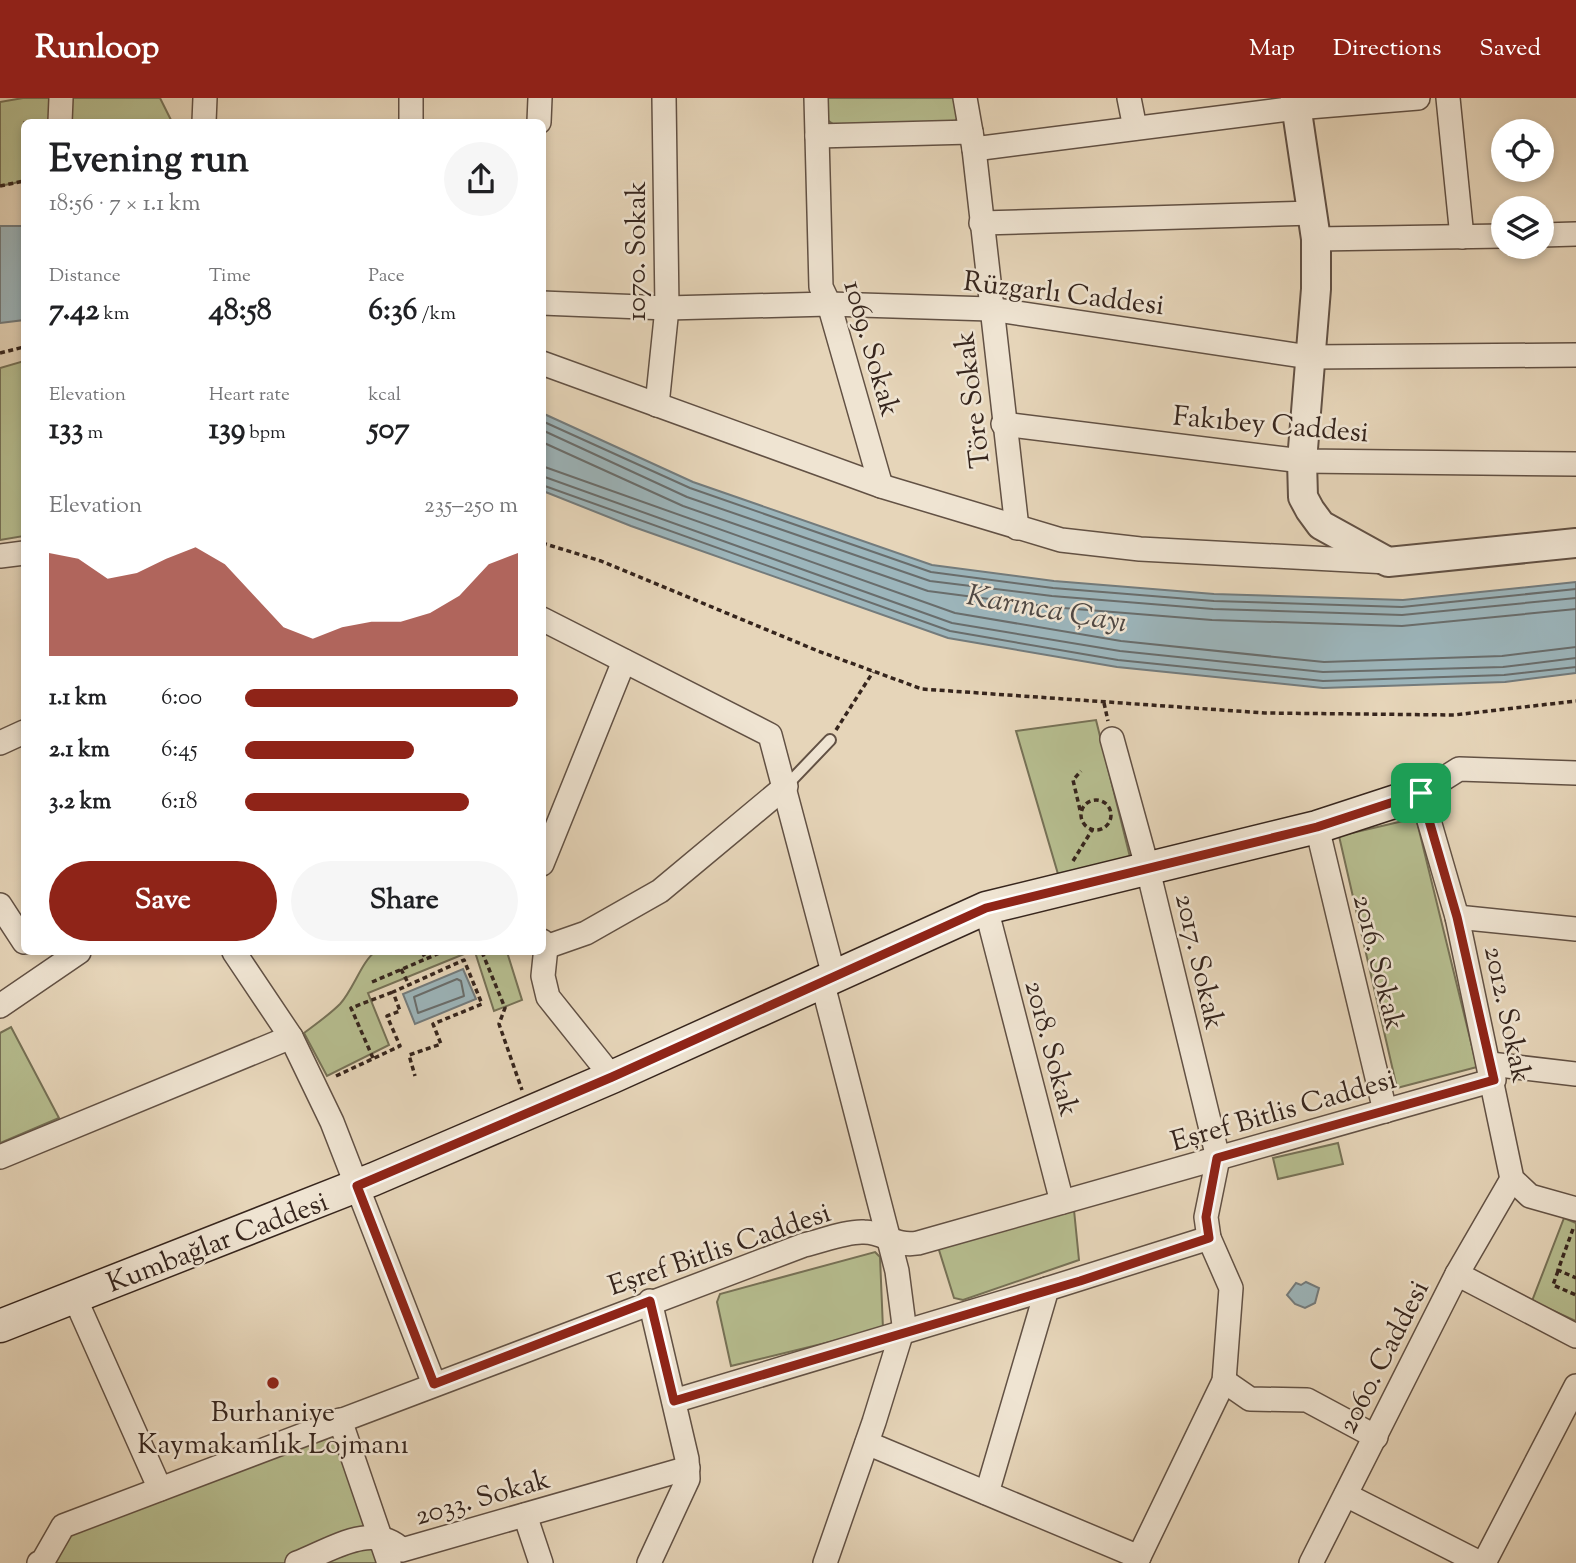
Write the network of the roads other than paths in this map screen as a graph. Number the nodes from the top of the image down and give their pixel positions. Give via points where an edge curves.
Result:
1 (61, 98) edge
2 (205, 98) edge
3 (411, 98) edge
4 (540, 98) edge
5 (664, 98) edge
6 (816, 98) edge
7 (965, 98) edge
8 (1129, 98) edge
9 (1418, 98) edge
10 (1448, 98) edge
11 (1295, 103) edge
12 (60, 119) edge
13 (204, 119) edge
14 (411, 119) edge
15 (539, 119) edge
16 (1135, 128) junction
17 (817, 136) junction
18 (973, 141) junction
19 (981, 223) junction
20 (1315, 226) junction
21 (1576, 234) edge
22 (1554, 235) edge
23 (1491, 236) edge
24 (1462, 237) junction
25 (546, 303) edge
26 (829, 304) junction
27 (667, 308) junction
28 (990, 309) junction
29 (1576, 355) edge
30 (1309, 357) junction
31 (546, 364) edge
32 (657, 405) junction
33 (1003, 424) junction
34 (1302, 461) junction
35 (1576, 464) edge
36 (881, 486) junction
37 (1017, 528) junction
38 (1576, 543) edge
39 (1388, 562) junction
40 (546, 621) edge
41 (624, 661) junction
42 (21, 733) edge
43 (1112, 739) dead end
44 (830, 740) road end
45 (0, 743) edge
46 (1576, 773) edge
47 (786, 786) junction
48 (1421, 793) junction
49 (1317, 827) junction
50 (546, 854) edge
51 (1149, 870) junction
52 (0, 905) edge
53 (986, 908) junction
54 (1457, 917) junction
55 (1576, 929) edge
56 (21, 937) edge
57 (546, 943) edge
58 (33, 955) edge
59 (74, 955) edge
60 (236, 955) edge
61 (544, 955) edge
62 (45, 973) junction
63 (828, 979) junction
64 (0, 1006) edge
65 (291, 1037) junction
66 (1492, 1072) junction
67 (1576, 1074) edge
68 (612, 1077) junction
69 (1385, 1111) junction
70 (0, 1157) edge
71 (1217, 1158) junction
72 (1512, 1180) junction
73 (357, 1186) junction
74 (1062, 1202) junction
75 (1576, 1209) edge
76 (1209, 1238) junction
77 (889, 1241) junction
78 (1457, 1273) junction
79 (1047, 1289) junction
80 (74, 1296) junction
81 (650, 1301) junction
82 (0, 1326) edge
83 (901, 1335) junction
84 (1576, 1336) edge
85 (1224, 1381) junction
86 (434, 1384) junction
87 (1576, 1386) edge
88 (674, 1401) junction
89 (340, 1420) junction
90 (1376, 1437) junction
91 (867, 1443) junction
92 (688, 1468) junction
93 (160, 1489) junction
94 (987, 1493) junction
95 (1346, 1494) junction
96 (526, 1515) junction
97 (379, 1535) junction
98 (1137, 1560) edge
99 (42, 1562) edge
100 (297, 1563) edge
101 (388, 1563) edge
102 (541, 1563) edge
103 (649, 1563) edge
104 (825, 1563) edge
105 (1311, 1563) edge
106 (1482, 1563) edge

1 - 12 street
2 - 13 street
3 - 14 street
4 - 15 street
5 - 27 street, 1070. Sokak
6 - 17 street, 1069. Sokak
7 - 18 street, Töre Sokak
8 - 16 street
9 - 11 street
10 - 24 street
11 - 16 street
11 - 20 street
16 - 18 street
17 - 18 street
17 - 26 street, 1069. Sokak via 821,287
18 - 19 street, Töre Sokak
19 - 20 street
19 - 28 street, Töre Sokak
20 - 24 street
20 - 30 street via 1316,289
21 - 22 street
23 - 24 street
25 - 27 street, Rüzgarlı Caddesi
26 - 27 street, Rüzgarlı Caddesi
26 - 28 street, Rüzgarlı Caddesi
26 - 36 street, 1069. Sokak
27 - 32 street, 1070. Sokak
28 - 30 street, Rüzgarlı Caddesi
28 - 33 street, Töre Sokak
29 - 30 street, Rüzgarlı Caddesi
30 - 34 street
31 - 32 street
32 - 36 street
33 - 34 street, Fakıbey Caddesi
33 - 37 street, Töre Sokak
34 - 35 street, Fakıbey Caddesi
34 - 39 street via 1303,497 1321,525
36 - 37 street
37 - 39 street via 1062,540 1140,549
38 - 39 street
40 - 41 street
41 - 47 street via 770,735
41 - 50 street
42 - 45 street
43 - 51 street, 2017. Sokak
44 - 47 lane
46 - 48 street, Kumbağlar Caddesi via 1458,769
47 - 57 street via 660,891 586,933
47 - 63 street
48 - 49 main road, Kumbağlar Caddesi
48 - 54 street, 2012. Sokak
49 - 51 main road, Kumbağlar Caddesi
49 - 69 street, 2016. Sokak
51 - 53 main road, Kumbağlar Caddesi
51 - 71 street, 2017. Sokak
52 - 56 street
53 - 63 main road, Kumbağlar Caddesi
53 - 74 street, 2018. Sokak
54 - 55 street
54 - 66 street, 2012. Sokak
58 - 62 street
59 - 62 street
60 - 65 street
61 - 68 street via 548,997
62 - 64 street
63 - 68 main road, Kumbağlar Caddesi
63 - 77 street
65 - 70 street
65 - 73 street
66 - 67 street
66 - 69 street, Eşref Bitlis Caddesi
66 - 72 street, 2012. Sokak
68 - 73 main road, Kumbağlar Caddesi
69 - 71 street, Eşref Bitlis Caddesi
71 - 74 street, Eşref Bitlis Caddesi
71 - 76 street via 1206,1217
72 - 75 street via 1530,1196
72 - 78 street, 2060. Caddesi
73 - 80 main road, Kumbağlar Caddesi
73 - 86 street
74 - 77 street, Eşref Bitlis Caddesi via 918,1243
76 - 79 street
76 - 85 street via 1231,1288
77 - 81 street, Eşref Bitlis Caddesi via 863,1232 804,1245
77 - 83 street via 904,1325
78 - 84 street
78 - 90 street, 2060. Caddesi
79 - 83 street
79 - 94 street
80 - 82 main road, Kumbağlar Caddesi
80 - 93 street
81 - 86 street, Eşref Bitlis Caddesi
81 - 88 street
83 - 88 street
83 - 91 street
85 - 90 street via 1250,1399 1307,1400
85 - 98 street
86 - 89 street, Eşref Bitlis Caddesi
87 - 106 street
88 - 92 street
89 - 93 street, Eşref Bitlis Caddesi
89 - 97 street
90 - 95 street, 2060. Caddesi
91 - 94 street
91 - 104 street
92 - 96 street, 2033. Sokak
92 - 103 street via 688,1479
93 - 99 street, Eşref Bitlis Caddesi via 63,1526
94 - 98 street
95 - 105 street, 2060. Caddesi
95 - 106 street
96 - 97 street, 2033. Sokak via 402,1550
96 - 102 street
97 - 100 street, 2033. Sokak
97 - 101 street

